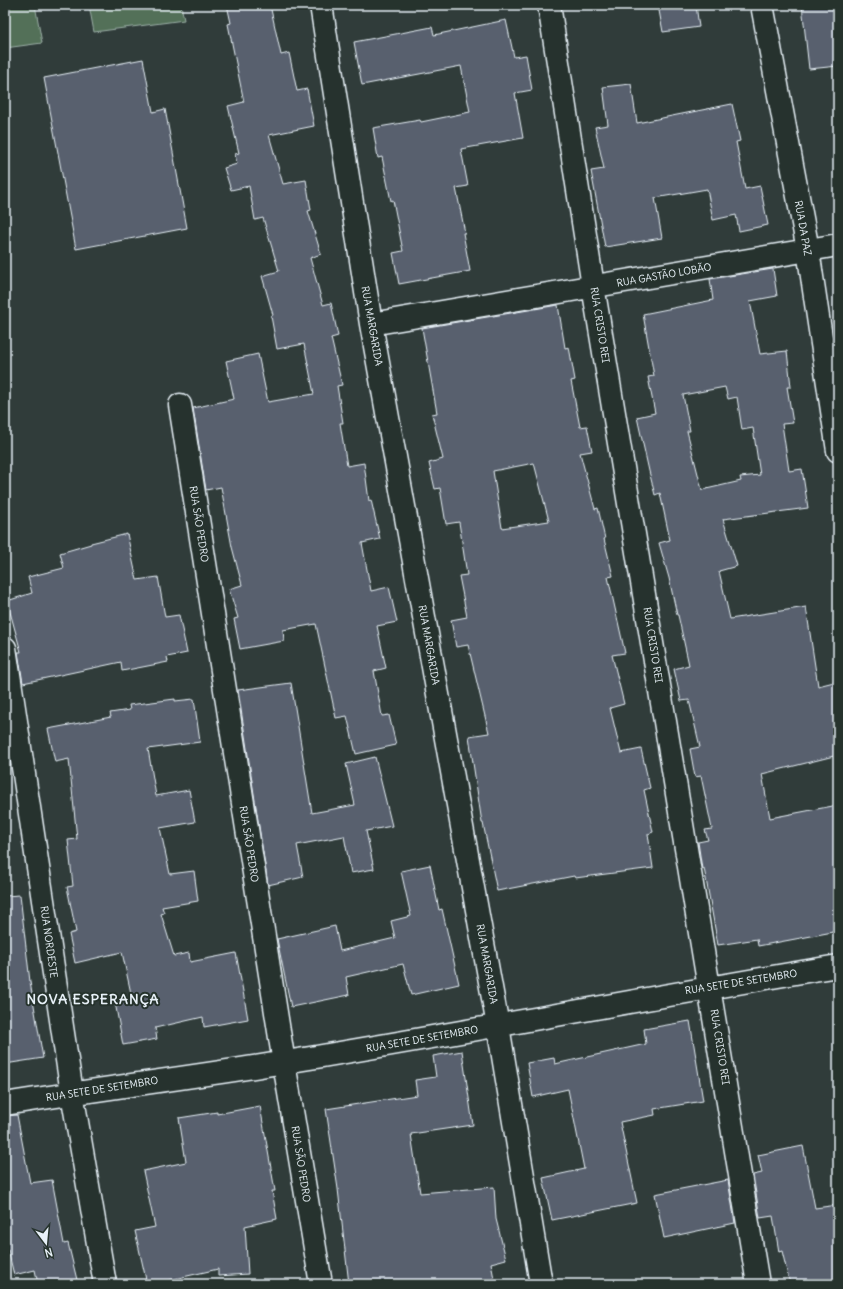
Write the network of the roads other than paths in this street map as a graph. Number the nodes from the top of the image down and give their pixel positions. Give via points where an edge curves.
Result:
1 (321, 5) edge
2 (549, 5) edge
3 (762, 5) edge
4 (838, 245) edge
5 (808, 250) junction
6 (593, 286) junction
7 (371, 324) junction
8 (180, 405) dead end
9 (838, 451) edge
10 (5, 648) edge
11 (838, 966) edge
12 (710, 987) junction
13 (498, 1026) junction
14 (284, 1062) junction
15 (72, 1093) junction
16 (5, 1104) edge
17 (105, 1284) edge
18 (321, 1284) edge
19 (541, 1284) edge
20 (758, 1284) edge

1 - 7 street, RUA MARGARIDA
2 - 6 street, RUA CRISTO REI
3 - 5 street, RUA DA PAZ
4 - 5 street, RUA GASTÃO LOBÃO
5 - 6 street, RUA GASTÃO LOBÃO
5 - 9 street, RUA DA PAZ
6 - 7 street, RUA GASTÃO LOBÃO
6 - 12 street, RUA CRISTO REI
7 - 13 street, RUA MARGARIDA
8 - 14 street, RUA SÃO PEDRO
10 - 15 street, RUA NORDESTE
11 - 12 street, RUA SETE DE SETEMBRO
12 - 13 street, RUA SETE DE SETEMBRO
12 - 20 street, RUA CRISTO REI
13 - 14 street, RUA SETE DE SETEMBRO
13 - 19 street, RUA MARGARIDA
14 - 15 street, RUA SETE DE SETEMBRO
14 - 18 street, RUA SÃO PEDRO
15 - 16 street, RUA SETE DE SETEMBRO
15 - 17 street, RUA NORDESTE

